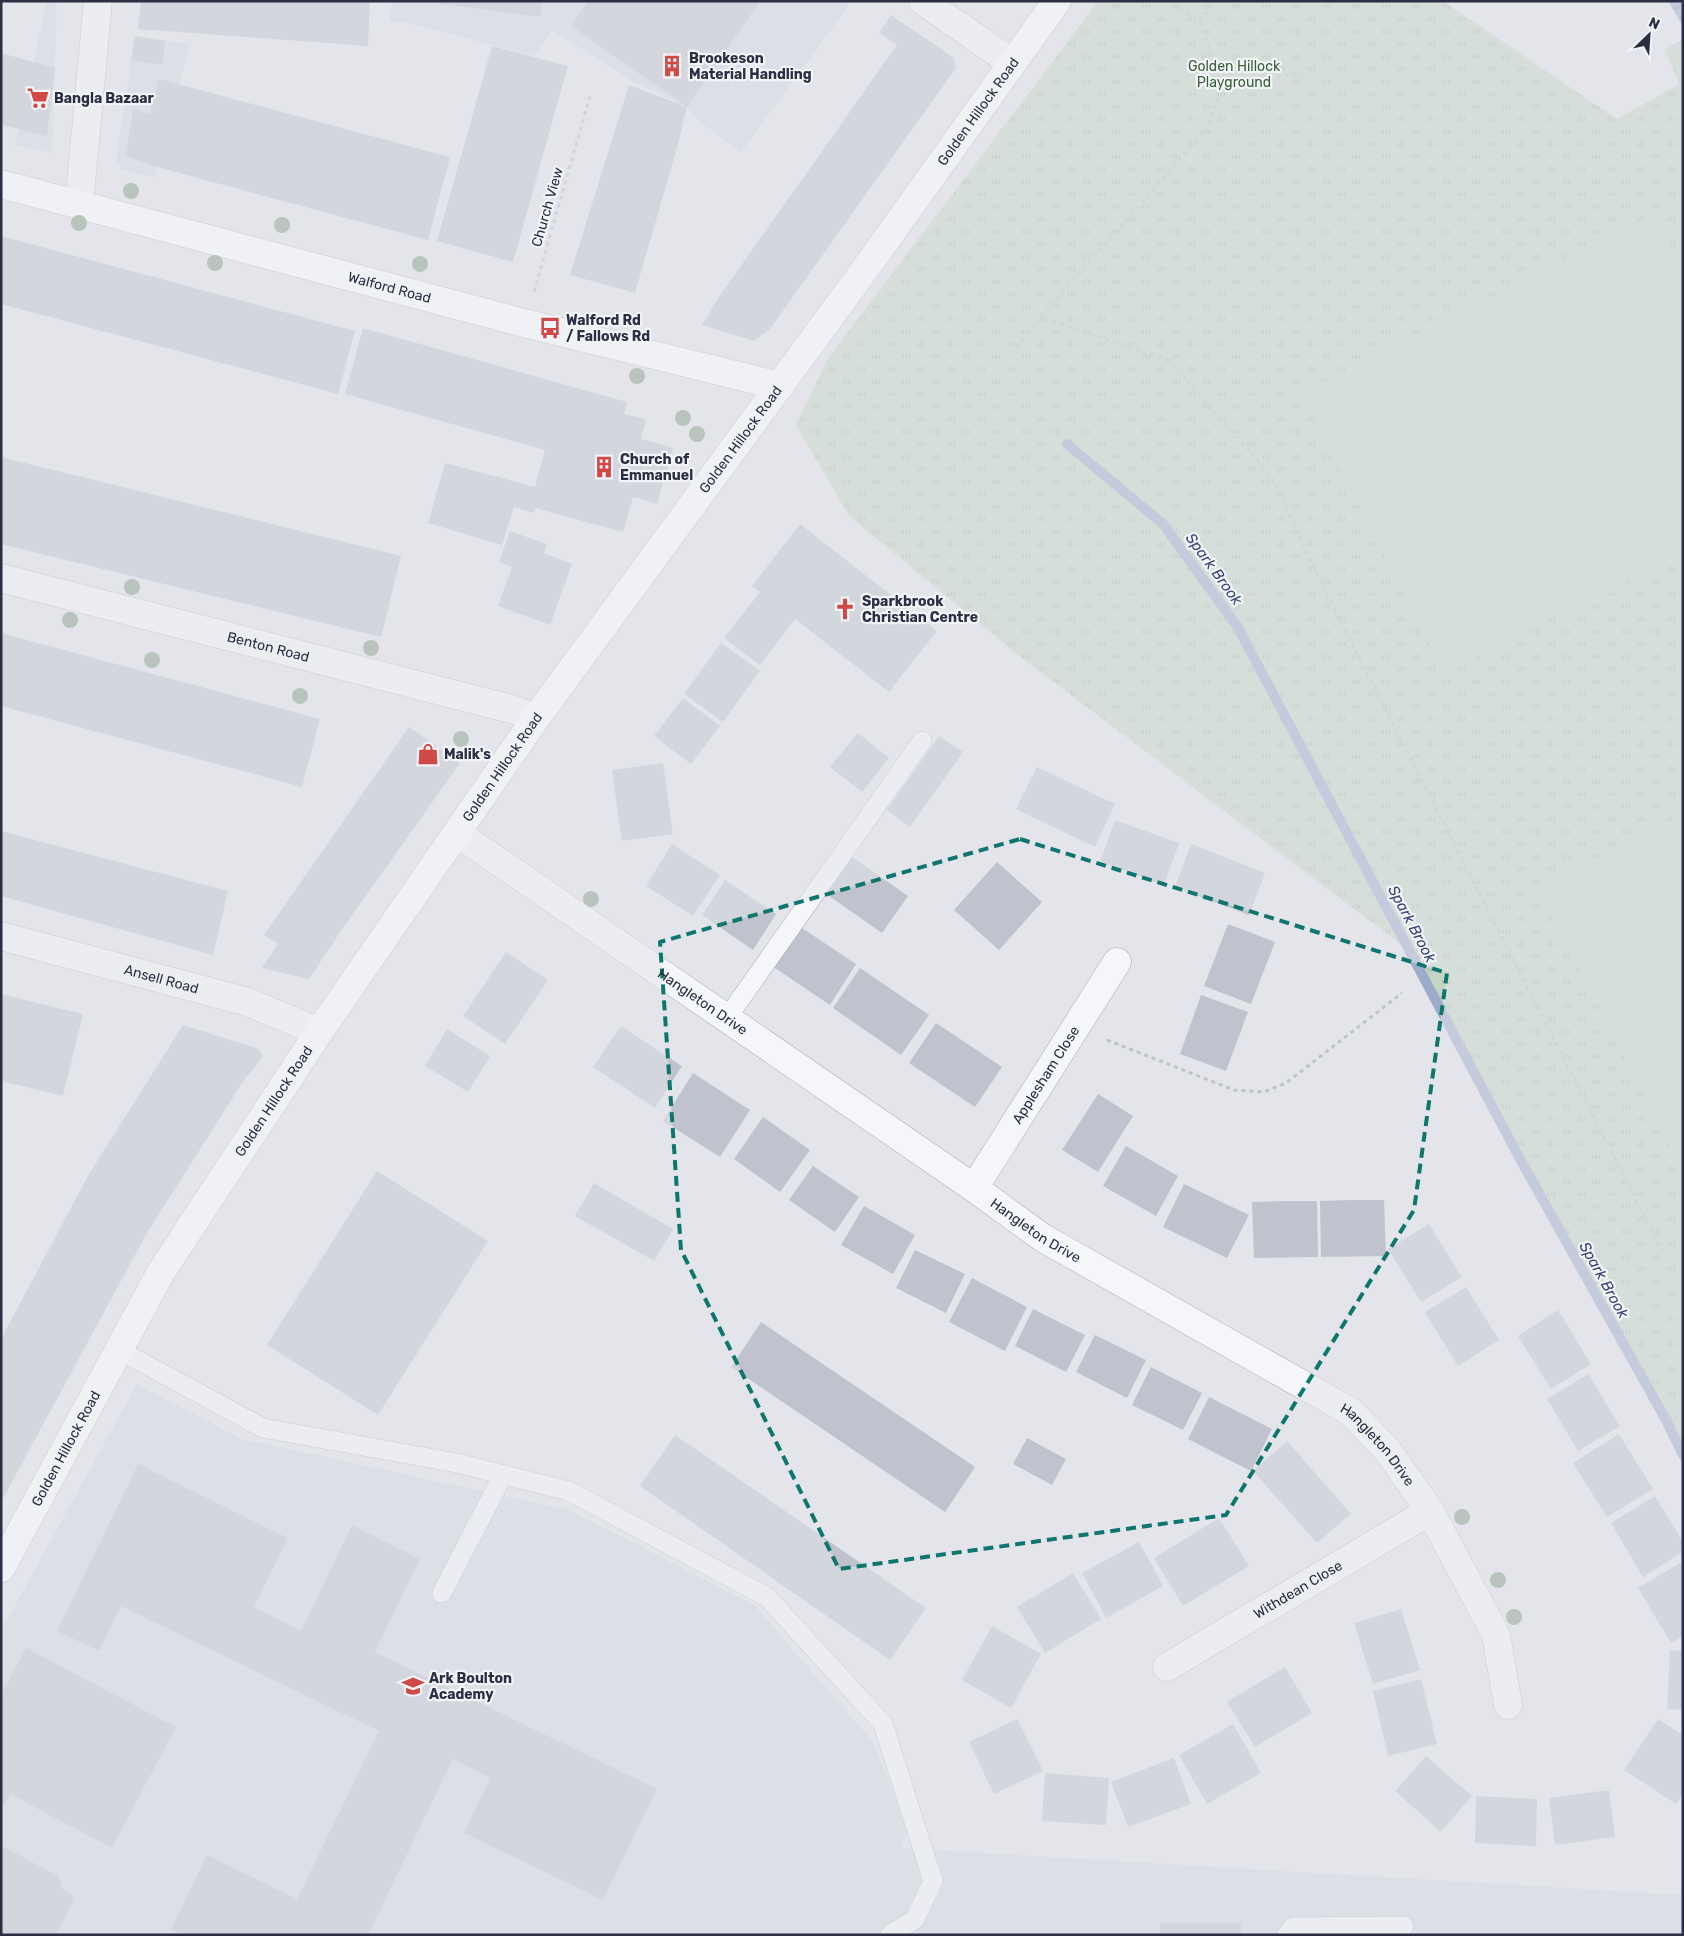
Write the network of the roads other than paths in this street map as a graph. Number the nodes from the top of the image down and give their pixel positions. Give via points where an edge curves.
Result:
1 (98, 1) edge
2 (923, 1) edge
3 (1057, 1) edge
4 (1012, 63) junction
5 (1, 184) edge
6 (79, 205) junction
7 (780, 386) junction
8 (1, 578) edge
9 (536, 718) junction
10 (922, 741) dead end
11 (457, 833) junction
12 (1, 936) edge
13 (1117, 962) dead end
14 (726, 1018) junction
15 (318, 1032) junction
16 (974, 1188) junction
17 (119, 1350) junction
18 (503, 1474) junction
19 (1430, 1511) junction
20 (1, 1568) edge
21 (442, 1593) dead end
22 (1167, 1667) dead end
23 (1508, 1705) dead end
24 (1404, 1926) dead end
25 (890, 1935) edge
26 (1287, 1935) edge

1 - 6 street
2 - 4 street
3 - 4 main road, Golden Hillock Road
4 - 7 main road, Golden Hillock Road
5 - 6 main road, Walford Road
6 - 7 main road, Walford Road via 524,323
7 - 9 main road, Golden Hillock Road
8 - 9 street, Benton Road
9 - 11 main road, Golden Hillock Road
10 - 14 lane
11 - 14 street, Hangleton Drive
11 - 15 main road, Golden Hillock Road
12 - 15 street, Ansell Road via 248,1002
13 - 16 street, Applesham Close
14 - 16 street, Hangleton Drive
15 - 17 main road, Golden Hillock Road via 161,1272
16 - 19 street, Hangleton Drive via 1043,1238 1351,1412 1388,1451
17 - 18 lane via 263,1428
17 - 20 main road, Golden Hillock Road
18 - 21 lane
18 - 25 lane via 568,1491 767,1596 883,1724 933,1881 915,1919
19 - 22 street, Withdean Close
19 - 23 street, Hangleton Drive via 1496,1635
24 - 26 lane via 1293,1927

